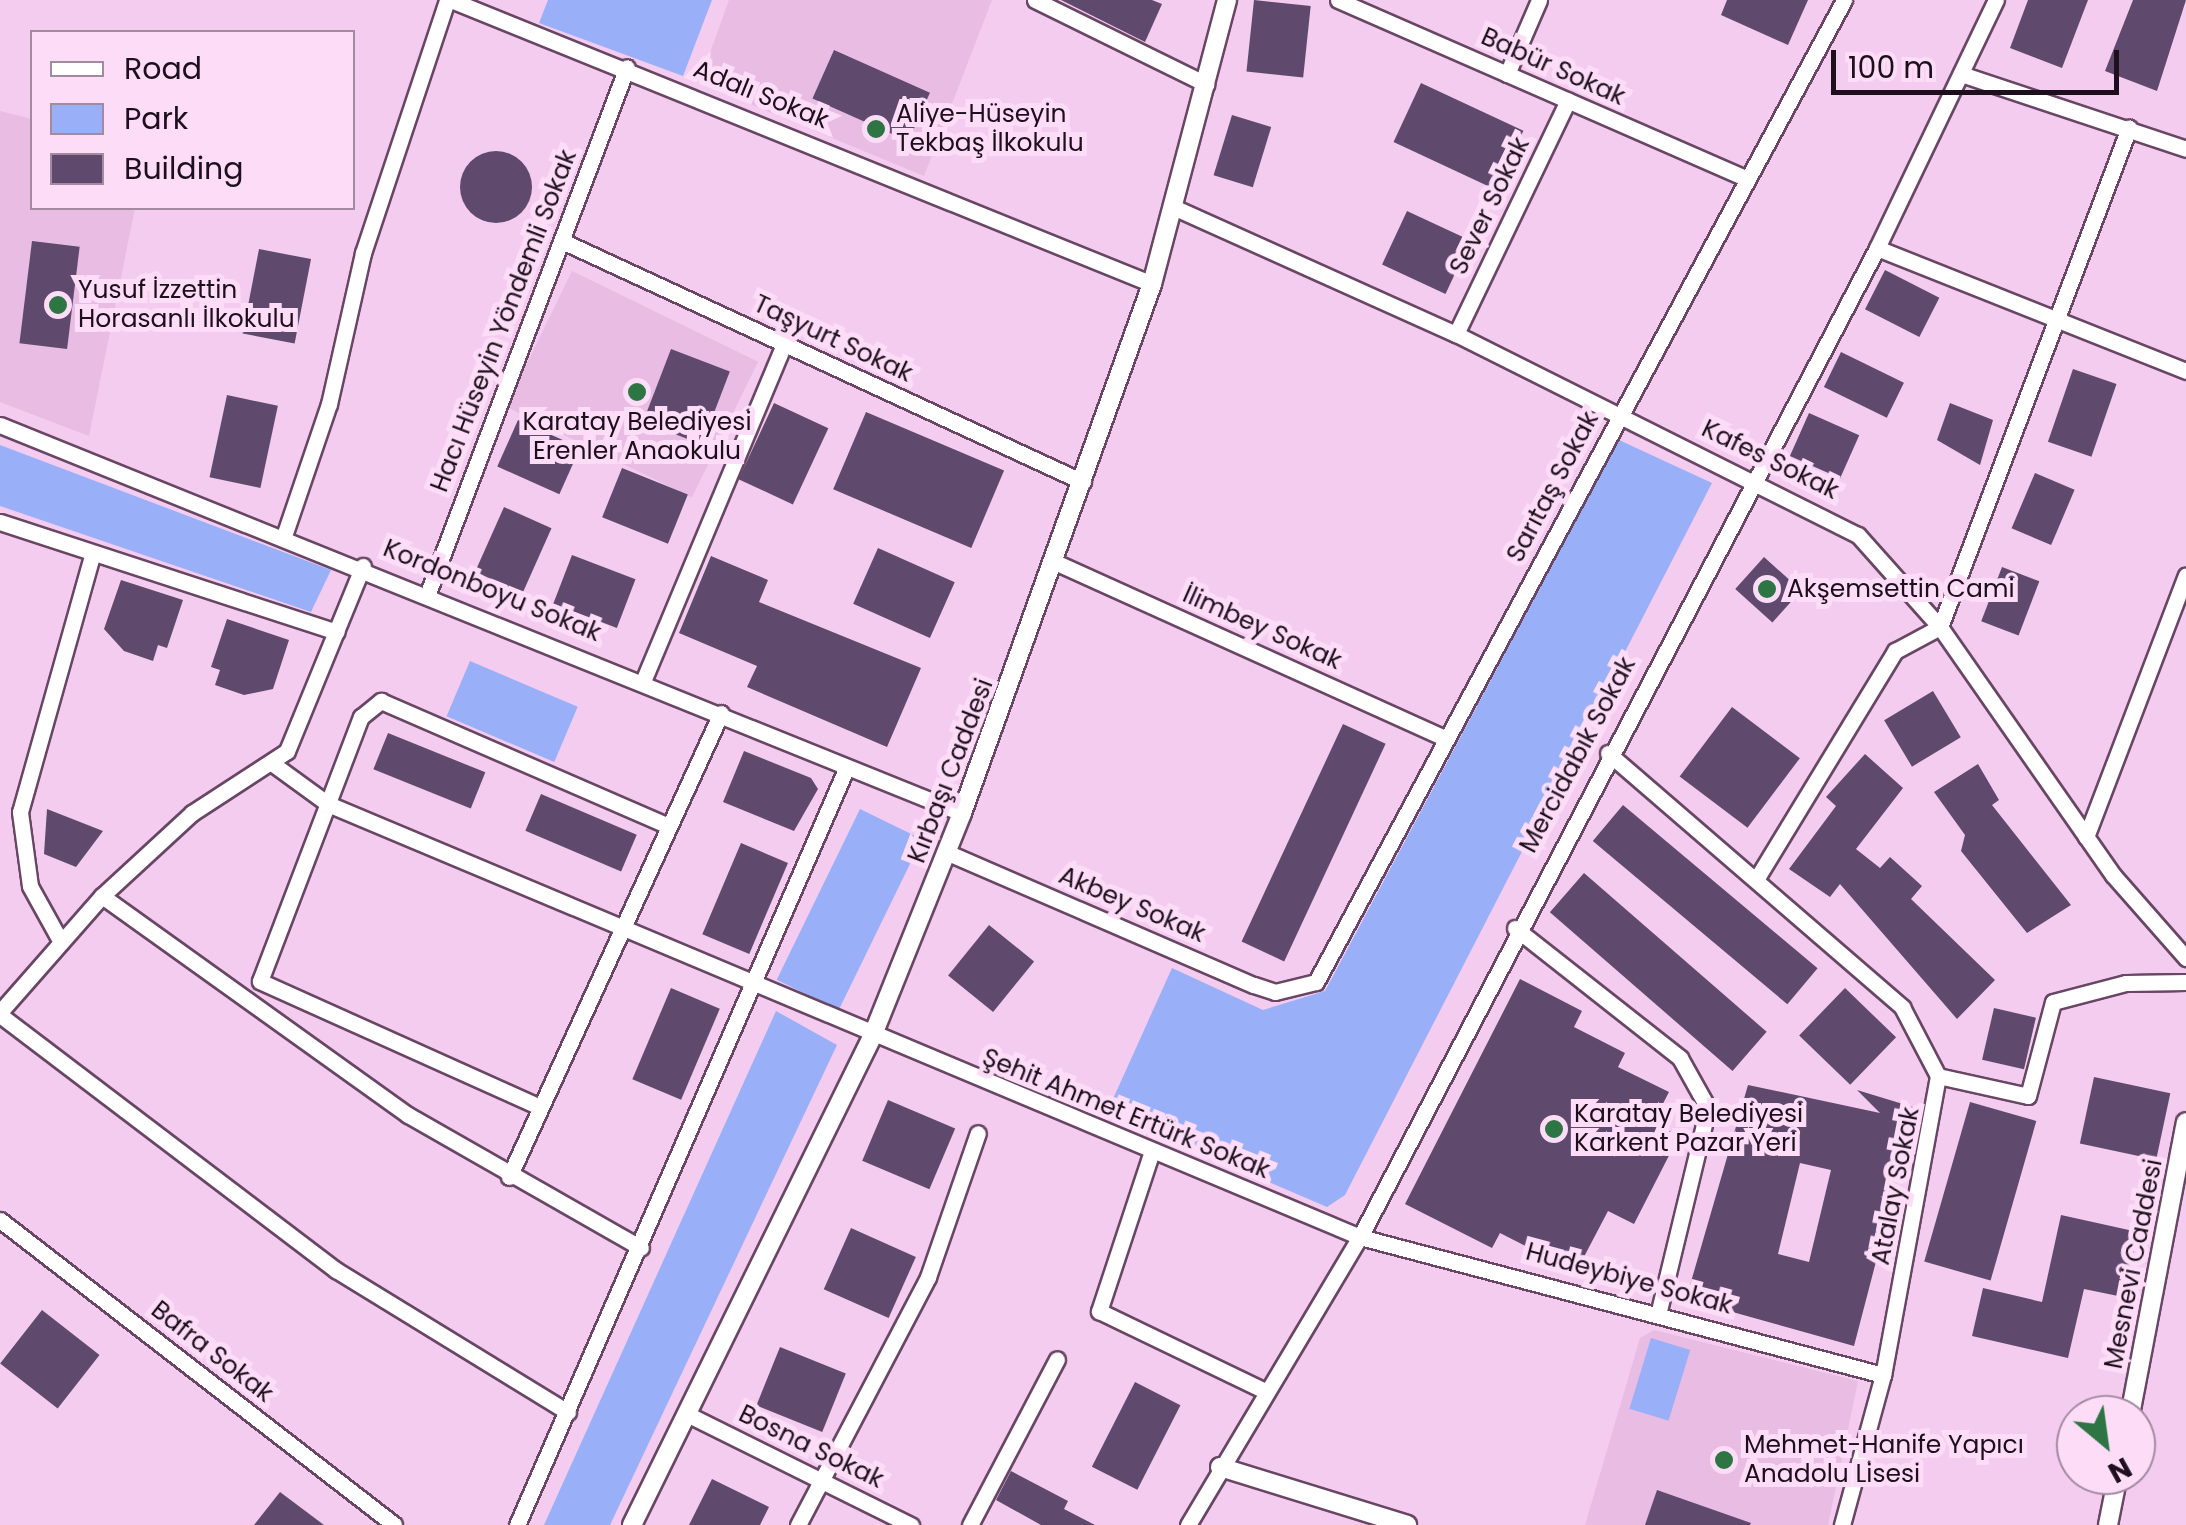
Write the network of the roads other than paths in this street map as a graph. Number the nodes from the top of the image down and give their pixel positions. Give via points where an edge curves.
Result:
1 (449, 0) edge
2 (511, 0) edge
3 (1035, 0) edge
4 (1228, 0) edge
5 (1338, 0) edge
6 (1540, 0) edge
7 (1844, 0) edge
8 (1996, 0) edge
9 (504, 19) junction
10 (628, 67) junction
11 (1507, 74) junction
12 (1961, 74) junction
13 (1206, 84) junction
14 (1568, 100) junction
15 (2129, 128) junction
16 (2186, 149) edge
17 (1747, 179) junction
18 (1173, 207) junction
19 (562, 241) junction
20 (1877, 248) junction
21 (1152, 284) junction
22 (2054, 321) junction
23 (1456, 334) junction
24 (784, 344) junction
25 (2186, 371) edge
26 (1620, 416) junction
27 (0, 425) edge
28 (1751, 477) junction
29 (1084, 482) junction
30 (0, 522) edge
31 (284, 536) junction
32 (93, 553) junction
33 (1058, 563) junction
34 (363, 566) junction
35 (2186, 575) edge
36 (428, 593) junction
37 (1940, 627) junction
38 (336, 632) junction
39 (644, 679) junction
40 (721, 713) junction
41 (1446, 738) junction
42 (1608, 753) junction
43 (273, 764) junction
44 (846, 770) junction
45 (328, 804) junction
46 (962, 813) junction
47 (669, 826) junction
48 (2086, 837) junction
49 (946, 852) junction
50 (1757, 878) junction
51 (102, 896) junction
52 (623, 925) junction
53 (1515, 928) junction
54 (61, 942) junction
55 (2186, 958) edge
56 (260, 981) junction
57 (2186, 982) edge
58 (754, 986) junction
59 (1300, 990) joint
60 (245, 1002) junction
61 (0, 1013) edge
62 (872, 1037) junction
63 (1938, 1076) junction
64 (540, 1107) junction
65 (2186, 1122) edge
66 (978, 1133) dead end
67 (1152, 1151) junction
68 (509, 1176) junction
69 (2182, 1179) edge
70 (0, 1220) edge
71 (1360, 1237) junction
72 (641, 1248) junction
73 (1659, 1310) junction
74 (1057, 1359) dead end
75 (1883, 1375) junction
76 (1263, 1390) junction
77 (2134, 1395) edge
78 (568, 1412) junction
79 (689, 1415) junction
80 (1220, 1467) junction
81 (824, 1481) junction
82 (2114, 1495) edge
83 (394, 1525) edge
84 (517, 1525) edge
85 (632, 1525) edge
86 (798, 1525) edge
87 (911, 1525) edge
88 (970, 1525) edge
89 (1188, 1525) edge
90 (1406, 1525) edge
91 (1842, 1525) edge
92 (2108, 1525) edge

1 - 9 street, Adalı Sokak
1 - 31 street via 362,252 329,404
2 - 9 street
3 - 13 street
4 - 13 street, Kırbaşı Caddesi
5 - 11 street, Babür Sokak
6 - 11 street
7 - 17 street, Sarıtaş Sokak
8 - 12 street, Mercidabık Sokak
9 - 10 street, Adalı Sokak
10 - 19 street, Hacı Hüseyin Yöndemli Sokak
10 - 21 street, Adalı Sokak
11 - 14 street, Babür Sokak
12 - 15 street
12 - 20 street, Mercidabık Sokak
13 - 18 street, Kırbaşı Caddesi
14 - 17 street, Babür Sokak
14 - 23 street, Sever Sokak
15 - 16 street
15 - 22 street
17 - 26 street, Sarıtaş Sokak
18 - 21 street, Kırbaşı Caddesi
18 - 23 street, Kafes Sokak
19 - 24 street, Taşyurt Sokak
19 - 36 street, Hacı Hüseyin Yöndemli Sokak
20 - 22 street
20 - 28 street, Mercidabık Sokak
21 - 29 street, Kırbaşı Caddesi
22 - 25 street
22 - 37 street
23 - 26 street, Kafes Sokak
24 - 29 street, Taşyurt Sokak
24 - 39 street
26 - 28 street, Kafes Sokak
26 - 41 street, Sarıtaş Sokak
27 - 31 street, Kordonboyu Sokak
28 - 37 street, Kafes Sokak via 1858,535
28 - 42 street, Mercidabık Sokak
29 - 33 street, Kırbaşı Caddesi
30 - 32 street
31 - 34 street, Kordonboyu Sokak
32 - 38 street
32 - 54 street via 20,812 30,886
33 - 41 street, İlimbey Sokak
33 - 46 street, Kırbaşı Caddesi
34 - 36 street, Kordonboyu Sokak
34 - 38 street
35 - 48 street
36 - 39 street, Kordonboyu Sokak
37 - 48 street, Kafes Sokak
37 - 50 street via 1895,650
38 - 43 street via 287,751
39 - 40 street, Kordonboyu Sokak
40 - 44 street, Kordonboyu Sokak
40 - 47 street
41 - 59 street, Sarıtaş Sokak via 1327,966
42 - 50 street, Atalay Sokak
42 - 53 street, Mercidabık Sokak
43 - 45 street, Şehit Ahmet Ertürk Sokak
43 - 51 street via 192,813
44 - 46 street, Kordonboyu Sokak
44 - 58 street
45 - 47 street via 361,717 381,701
45 - 52 street, Şehit Ahmet Ertürk Sokak
45 - 56 street
46 - 49 street, Kırbaşı Caddesi
47 - 52 street
48 - 55 street, Kafes Sokak
49 - 59 street, Akbey Sokak via 1254,985
49 - 62 street, Kırbaşı Caddesi
50 - 63 street, Atalay Sokak via 1902,1008
51 - 54 street
51 - 60 street
52 - 58 street, Şehit Ahmet Ertürk Sokak
52 - 64 street
53 - 71 street, Mercidabık Sokak
53 - 73 street via 1680,1058 1708,1108
54 - 61 street
56 - 60 street
56 - 64 street
57 - 63 street via 2126,983 2053,1002 2028,1096
58 - 62 street, Şehit Ahmet Ertürk Sokak
58 - 72 street
60 - 68 street
61 - 78 street via 336,1270
62 - 67 street, Şehit Ahmet Ertürk Sokak
62 - 79 street, Kırbaşı Caddesi
63 - 75 street, Atalay Sokak
64 - 68 street
65 - 69 street, Mesnevi Caddesi
66 - 81 street via 928,1276
67 - 71 street, Şehit Ahmet Ertürk Sokak
67 - 76 street via 1099,1312
68 - 72 street
69 - 77 street, Mesnevi Caddesi
70 - 83 street, Bafra Sokak
71 - 73 street, Hudeybiye Sokak
71 - 76 street, Mercidabık Sokak
72 - 78 street
73 - 75 street, Hudeybiye Sokak
74 - 88 street
75 - 91 street, Atalay Sokak
76 - 80 street, Mercidabık Sokak
78 - 84 street
79 - 81 street, Bosna Sokak
79 - 85 street, Kırbaşı Caddesi
80 - 89 street, Mercidabık Sokak
80 - 90 street
81 - 86 street
81 - 87 street, Bosna Sokak
82 - 92 street

